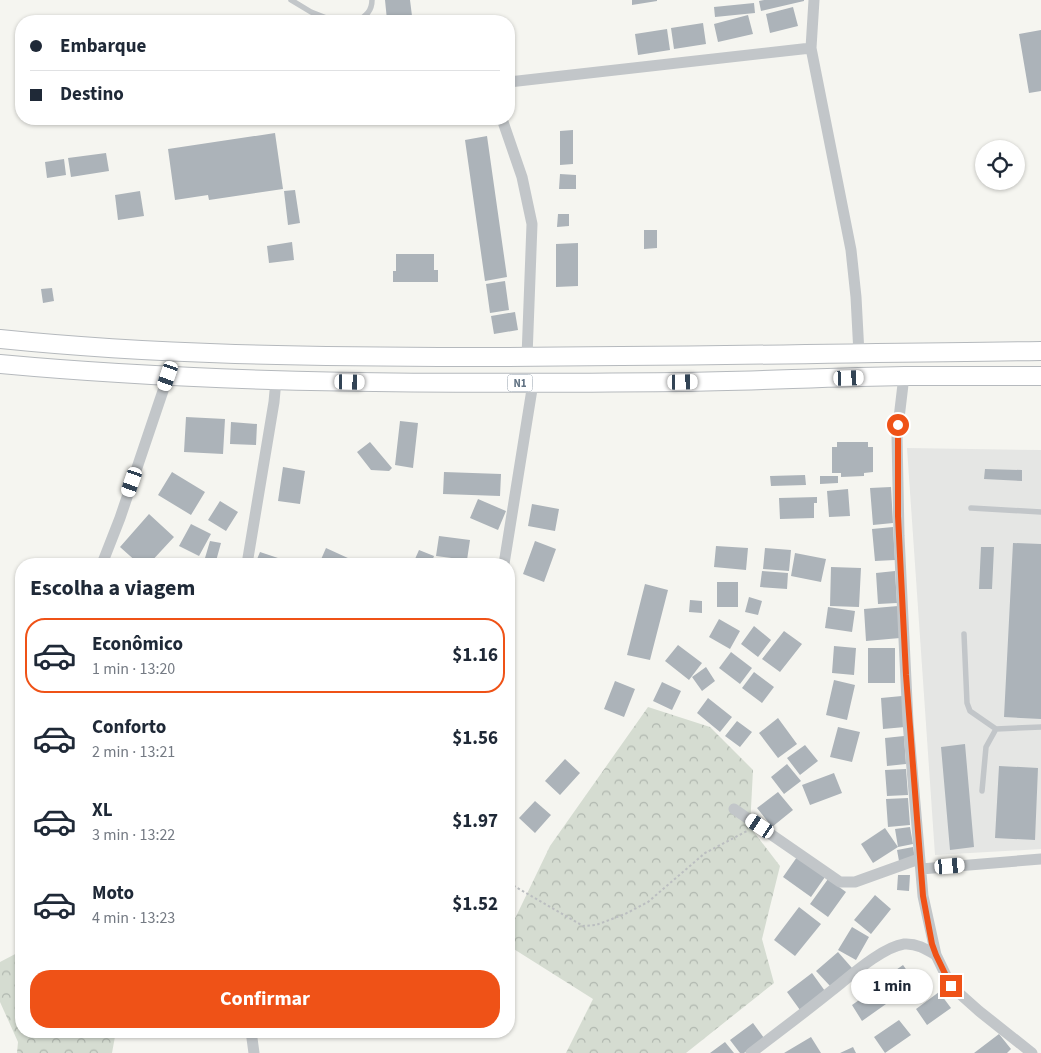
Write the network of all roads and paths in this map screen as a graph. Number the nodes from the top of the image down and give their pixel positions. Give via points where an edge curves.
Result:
1 (291, 0) edge
2 (372, 0) edge
3 (814, 0) edge
4 (319, 15) edge
5 (366, 15) edge
6 (810, 48) junction
7 (515, 81) edge
8 (504, 125) edge
9 (0, 339) edge
10 (1041, 351) edge
11 (859, 354) junction
12 (527, 357) junction
13 (0, 364) edge
14 (168, 376) junction
15 (904, 376) junction
16 (1041, 376) edge
17 (276, 380) junction
18 (533, 383) junction
19 (971, 508) dead end
20 (1041, 512) edge
21 (104, 558) edge
22 (248, 558) edge
23 (505, 558) edge
24 (964, 634) dead end
25 (1041, 727) edge
26 (996, 729) junction
27 (982, 791) dead end
28 (734, 809) dead end
29 (760, 826) junction
30 (1041, 859) edge
31 (920, 864) junction
32 (515, 886) edge
33 (936, 955) junction
34 (252, 1038) edge
35 (254, 1053) edge
36 (751, 1053) edge
37 (1032, 1053) edge

1 - 4 lane
2 - 5 lane
3 - 6 street
6 - 7 street
6 - 11 street via 851,250
8 - 12 street via 522,177 532,224
9 - 12 main road, N1 via 305,356
10 - 11 main road, N1
11 - 12 main road, N1
13 - 14 main road, N1
14 - 17 main road, N1
14 - 21 street
15 - 16 main road, N1
15 - 18 main road, N1
15 - 31 street via 897,435 899,526 908,712
17 - 18 main road, N1
17 - 22 street
18 - 23 street
19 - 20 lane
24 - 26 lane via 967,704 970,711
25 - 26 lane
26 - 27 lane via 986,747
28 - 29 street
29 - 31 street via 840,882 855,882
29 - 32 path via 706,854 648,902 596,925 583,926
30 - 31 street
31 - 33 street via 927,920
33 - 36 street via 913,945 894,947 864,966
33 - 37 street via 956,992
34 - 35 street

